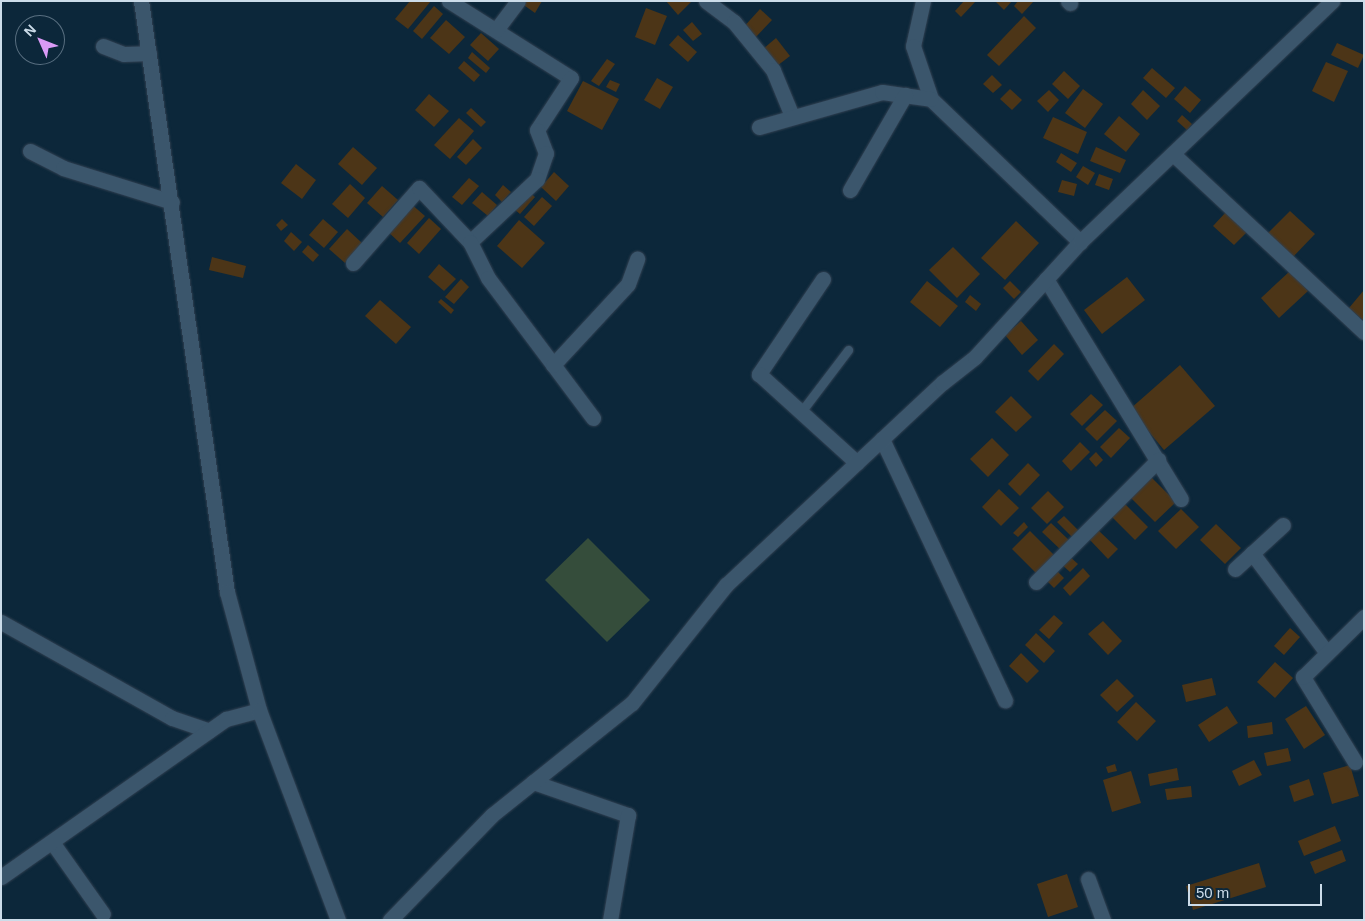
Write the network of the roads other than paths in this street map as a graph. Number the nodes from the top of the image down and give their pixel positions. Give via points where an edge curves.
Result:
1 (141, 1) edge
2 (449, 1) edge
3 (518, 1) edge
4 (706, 1) edge
5 (923, 1) edge
6 (1332, 1) edge
7 (496, 30) junction
8 (103, 46) dead end
9 (150, 53) junction
10 (905, 95) junction
11 (931, 99) junction
12 (792, 116) junction
13 (760, 126) dead end
14 (30, 150) dead end
15 (1173, 154) junction
16 (850, 190) dead end
17 (172, 202) junction
18 (470, 242) junction
19 (1080, 242) junction
20 (637, 259) dead end
21 (353, 263) dead end
22 (824, 278) dead end
23 (1046, 279) junction
24 (1364, 332) edge
25 (848, 350) dead end
26 (553, 365) junction
27 (802, 412) junction
28 (593, 418) dead end
29 (882, 439) junction
30 (1158, 460) junction
31 (857, 463) junction
32 (1181, 499) dead end
33 (1283, 525) dead end
34 (1252, 553) junction
35 (1235, 569) dead end
36 (1036, 582) dead end
37 (1364, 617) edge
38 (1, 622) edge
39 (1327, 653) junction
40 (1005, 700) dead end
41 (259, 710) junction
42 (209, 731) junction
43 (1355, 762) dead end
44 (533, 782) junction
45 (52, 842) junction
46 (1, 877) edge
47 (1088, 879) dead end
48 (103, 914) dead end
49 (1100, 919) edge
50 (338, 920) edge
51 (390, 920) edge
52 (610, 920) edge

1 - 9 street
2 - 7 street
3 - 7 street
4 - 12 street via 734,22 773,70
5 - 11 street via 913,46
6 - 15 street
7 - 18 street via 571,78 537,130 546,153 537,179
8 - 9 street via 124,54
9 - 17 street
10 - 11 street
10 - 12 street via 882,92
10 - 16 street
11 - 19 street
12 - 13 street
14 - 17 street via 63,168
15 - 19 street
15 - 24 street
17 - 41 street via 227,592
18 - 21 street via 419,188
18 - 26 street via 488,278
19 - 23 street
20 - 26 street via 628,284
22 - 27 street via 759,374
23 - 29 street via 975,357
23 - 30 street
25 - 27 lane
26 - 28 street
27 - 31 street
29 - 31 street
29 - 40 street
30 - 32 street
30 - 36 street
31 - 44 street via 726,585 632,703
33 - 34 street
34 - 35 street
34 - 39 street
37 - 39 street
38 - 42 street via 172,718
39 - 43 street via 1303,677
41 - 42 street via 226,719
41 - 50 street
42 - 45 street
44 - 51 street via 492,814
44 - 52 street via 628,816
45 - 46 street
45 - 48 street
47 - 49 street

